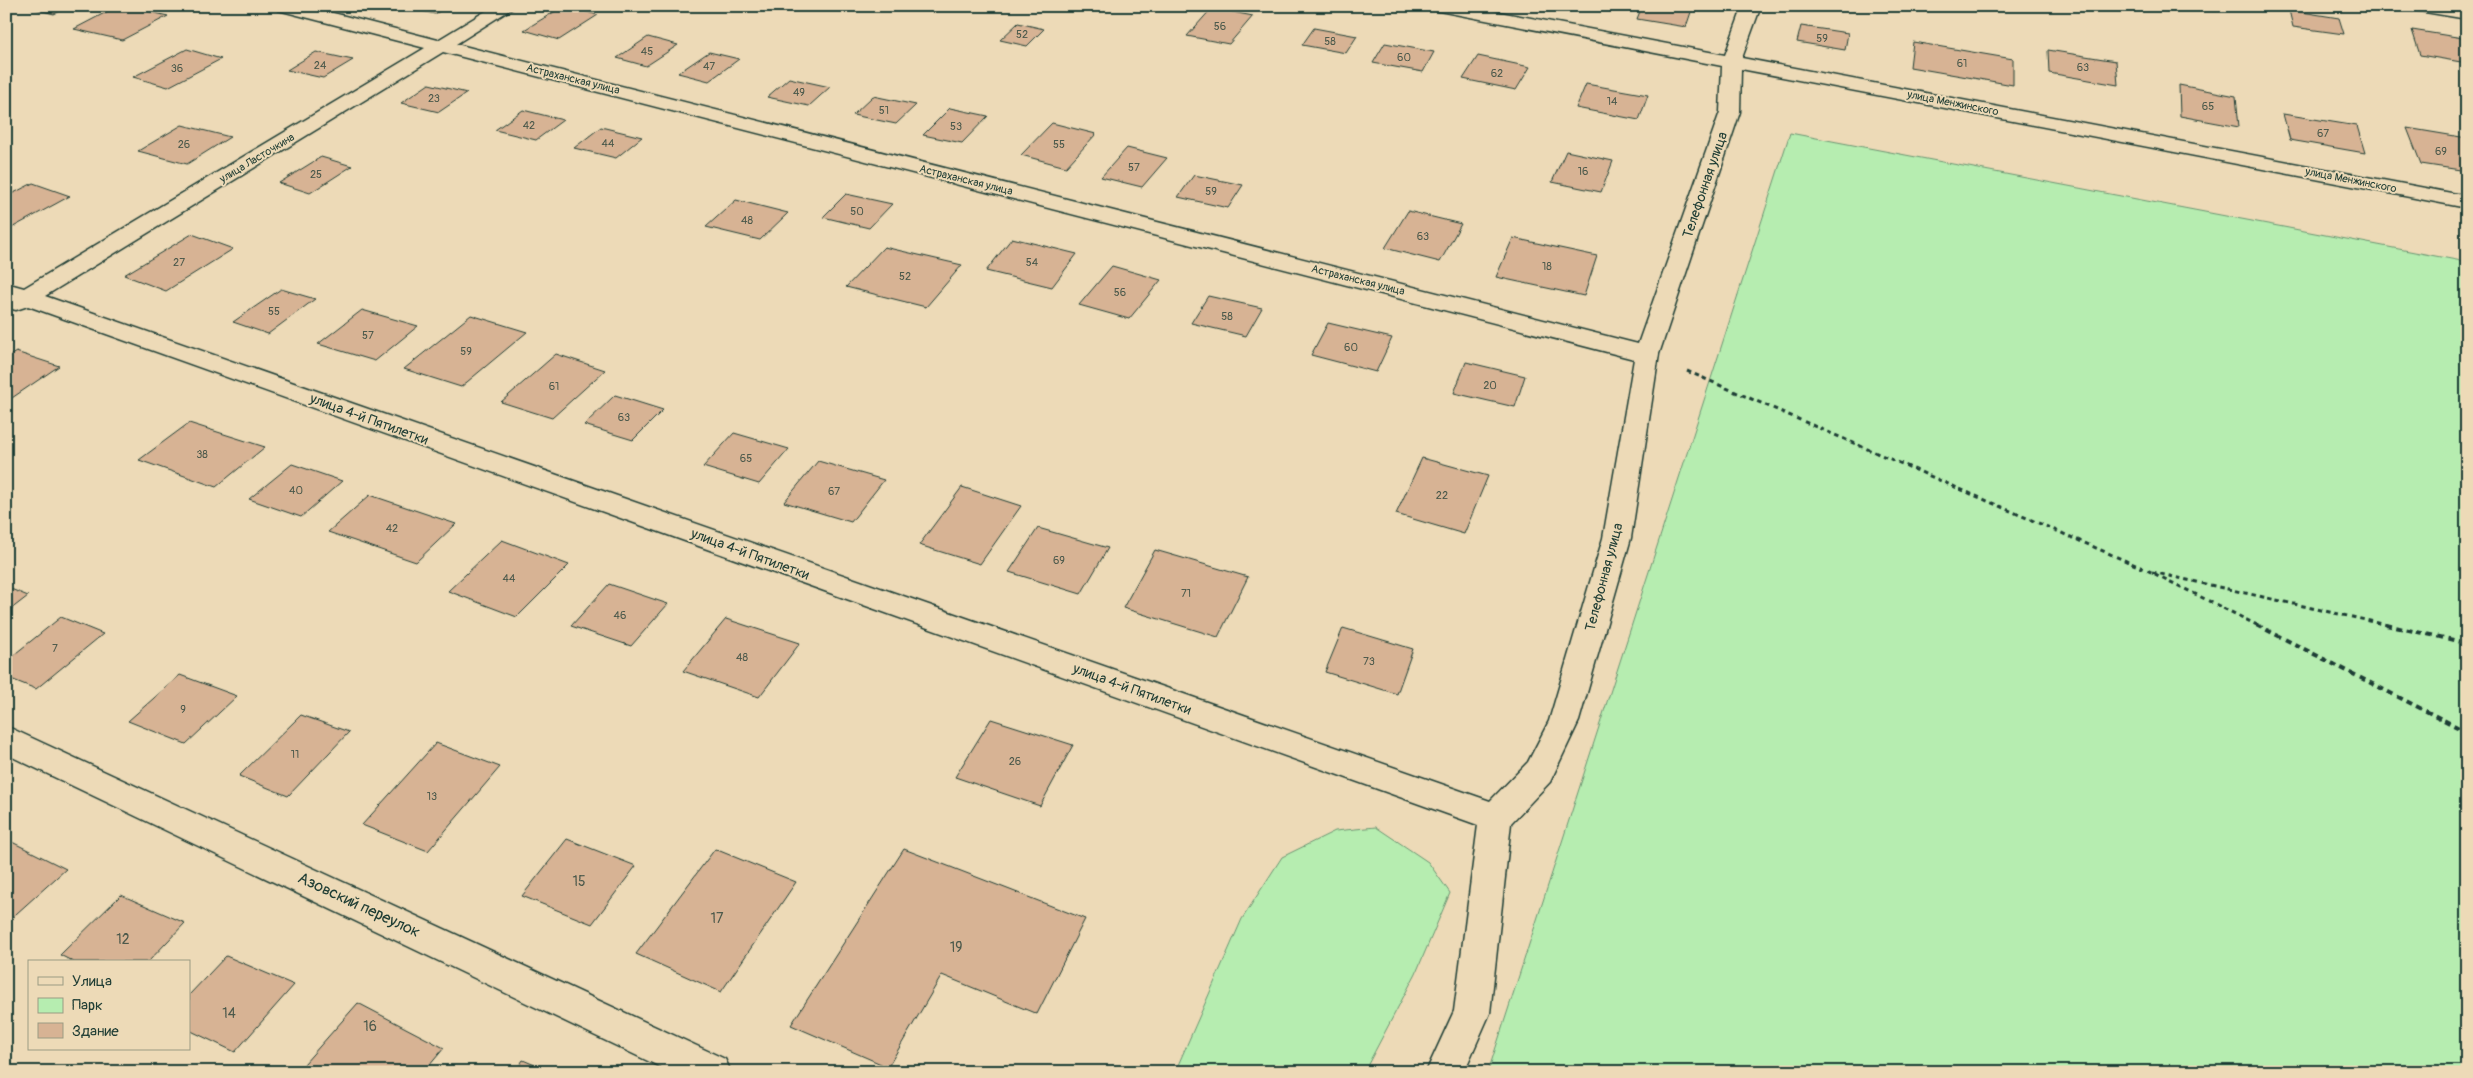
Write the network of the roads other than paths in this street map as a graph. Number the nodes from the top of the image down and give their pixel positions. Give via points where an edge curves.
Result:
1 (284, 6) edge
2 (506, 6) edge
3 (1439, 6) edge
4 (1752, 6) edge
5 (2419, 6) edge
6 (2467, 14) edge
7 (443, 46) junction
8 (1732, 60) junction
9 (2467, 202) edge
10 (13, 299) edge
11 (1648, 354) junction
12 (6, 739) edge
13 (1494, 817) junction
14 (712, 1072) edge
15 (1445, 1072) edge

1 - 7 street, Астраханская улица
2 - 7 street, улица Ласточкина
3 - 8 street, улица Менжинского
4 - 8 street, Телефонная улица
5 - 6 street
7 - 10 street, улица Ласточкина
7 - 11 street, Астраханская улица
8 - 9 street, улица Менжинского
8 - 11 street, Телефонная улица via 1730,112
10 - 13 street, улица 4-й Пятилетки
11 - 13 street, Телефонная улица via 1617,538 1564,721 1539,772
12 - 14 street, Азовский переулок
13 - 15 street via 1472,1013

